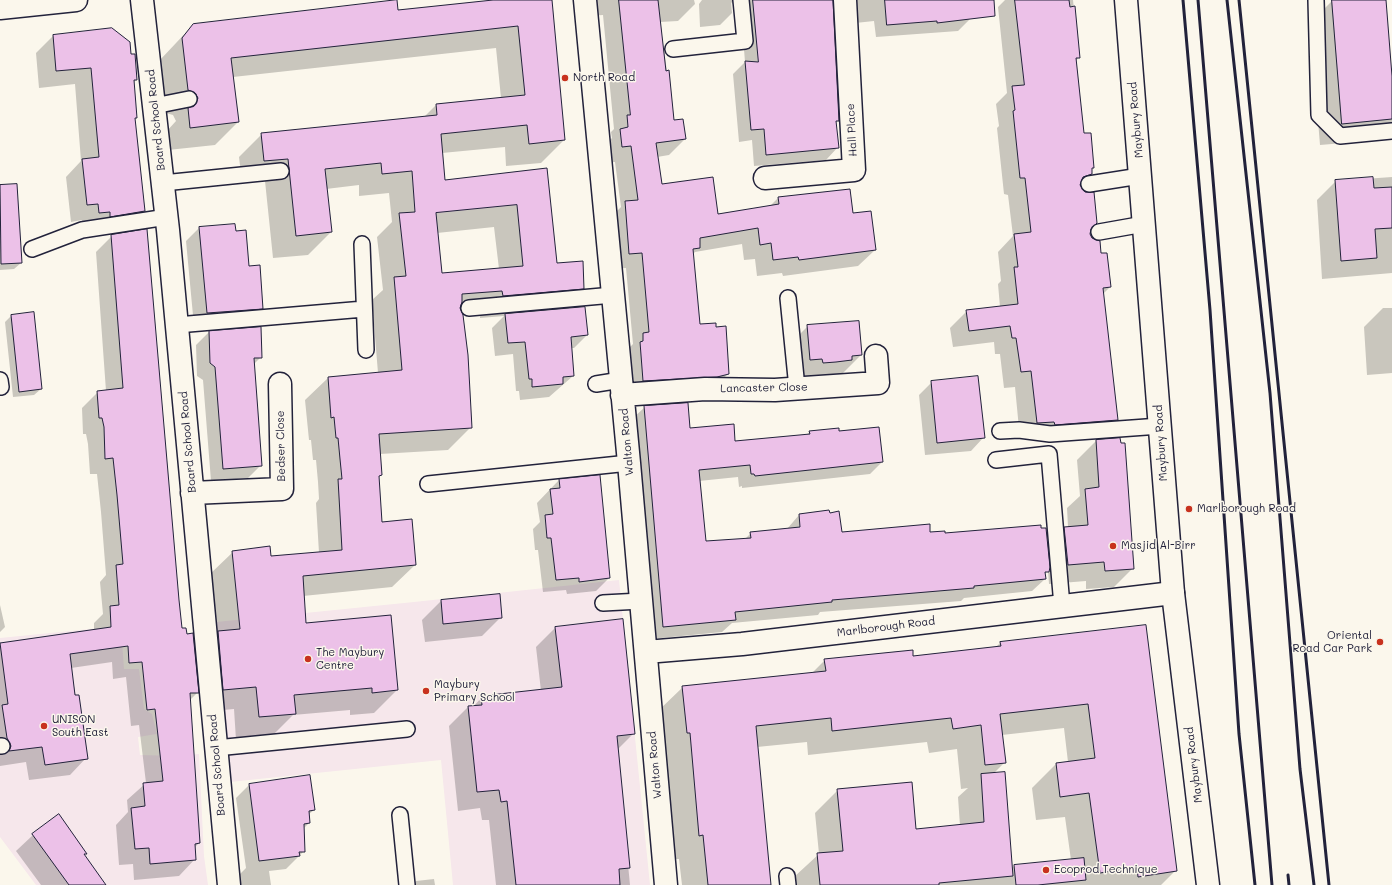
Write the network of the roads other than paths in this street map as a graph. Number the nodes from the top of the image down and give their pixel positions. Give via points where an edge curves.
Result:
1 (76, 0) edge
2 (142, 0) edge
3 (585, 0) edge
4 (741, 0) edge
5 (845, 0) edge
6 (1126, 0) edge
7 (1316, 0) edge
8 (0, 8) edge
9 (673, 49) dead end
10 (189, 99) dead end
11 (154, 106) junction
12 (1392, 130) edge
13 (281, 172) dead end
14 (1140, 176) junction
15 (765, 178) dead end
16 (163, 183) junction
17 (1089, 184) dead end
18 (167, 217) junction
19 (1144, 224) junction
20 (1099, 232) dead end
21 (362, 244) dead end
22 (32, 249) dead end
23 (613, 295) junction
24 (788, 298) dead end
25 (469, 308) dead end
26 (364, 309) junction
27 (177, 325) junction
28 (366, 350) dead end
29 (876, 356) dead end
30 (280, 384) dead end
31 (596, 384) dead end
32 (622, 388) junction
33 (797, 388) junction
34 (1160, 426) junction
35 (1000, 431) dead end
36 (996, 460) dead end
37 (629, 463) junction
38 (428, 484) dead end
39 (192, 493) junction
40 (1173, 593) junction
41 (641, 601) junction
42 (603, 603) dead end
43 (1062, 606) junction
44 (646, 652) junction
45 (408, 729) dead end
46 (216, 748) junction
47 (400, 815) dead end
48 (229, 885) edge
49 (407, 885) edge
50 (666, 885) edge
51 (1208, 885) edge

1 - 8 street
2 - 11 street, Board School Road
3 - 23 street, Walton Road
4 - 9 lane via 744,41
5 - 15 street, Hall Place via 854,170
6 - 14 street, Maybury Road
7 - 12 lane via 1319,115 1340,136
10 - 11 lane
11 - 16 street, Board School Road
13 - 16 lane
14 - 17 lane
14 - 19 street, Maybury Road
16 - 18 street, Board School Road
18 - 22 lane via 82,230
18 - 27 street, Board School Road
19 - 20 lane
19 - 34 street, Maybury Road
21 - 26 lane
23 - 25 lane
23 - 32 street, Walton Road
24 - 33 lane
26 - 27 lane
26 - 28 lane
27 - 39 street, Board School Road
29 - 33 street, Lancaster Close via 878,383
30 - 39 street, Bedser Close via 282,489
31 - 32 lane
32 - 33 street, Lancaster Close
32 - 37 street, Walton Road
34 - 35 lane via 1050,434 1019,430
34 - 40 street, Maybury Road
36 - 43 lane via 1050,454
37 - 38 lane
37 - 41 street, Walton Road
39 - 46 street, Board School Road
40 - 43 street, Marlborough Road
40 - 51 street, Maybury Road
41 - 42 lane
41 - 44 street, Walton Road
43 - 44 street, Marlborough Road via 742,644
44 - 50 street, Walton Road
45 - 46 lane
46 - 48 street, Board School Road
47 - 49 lane

